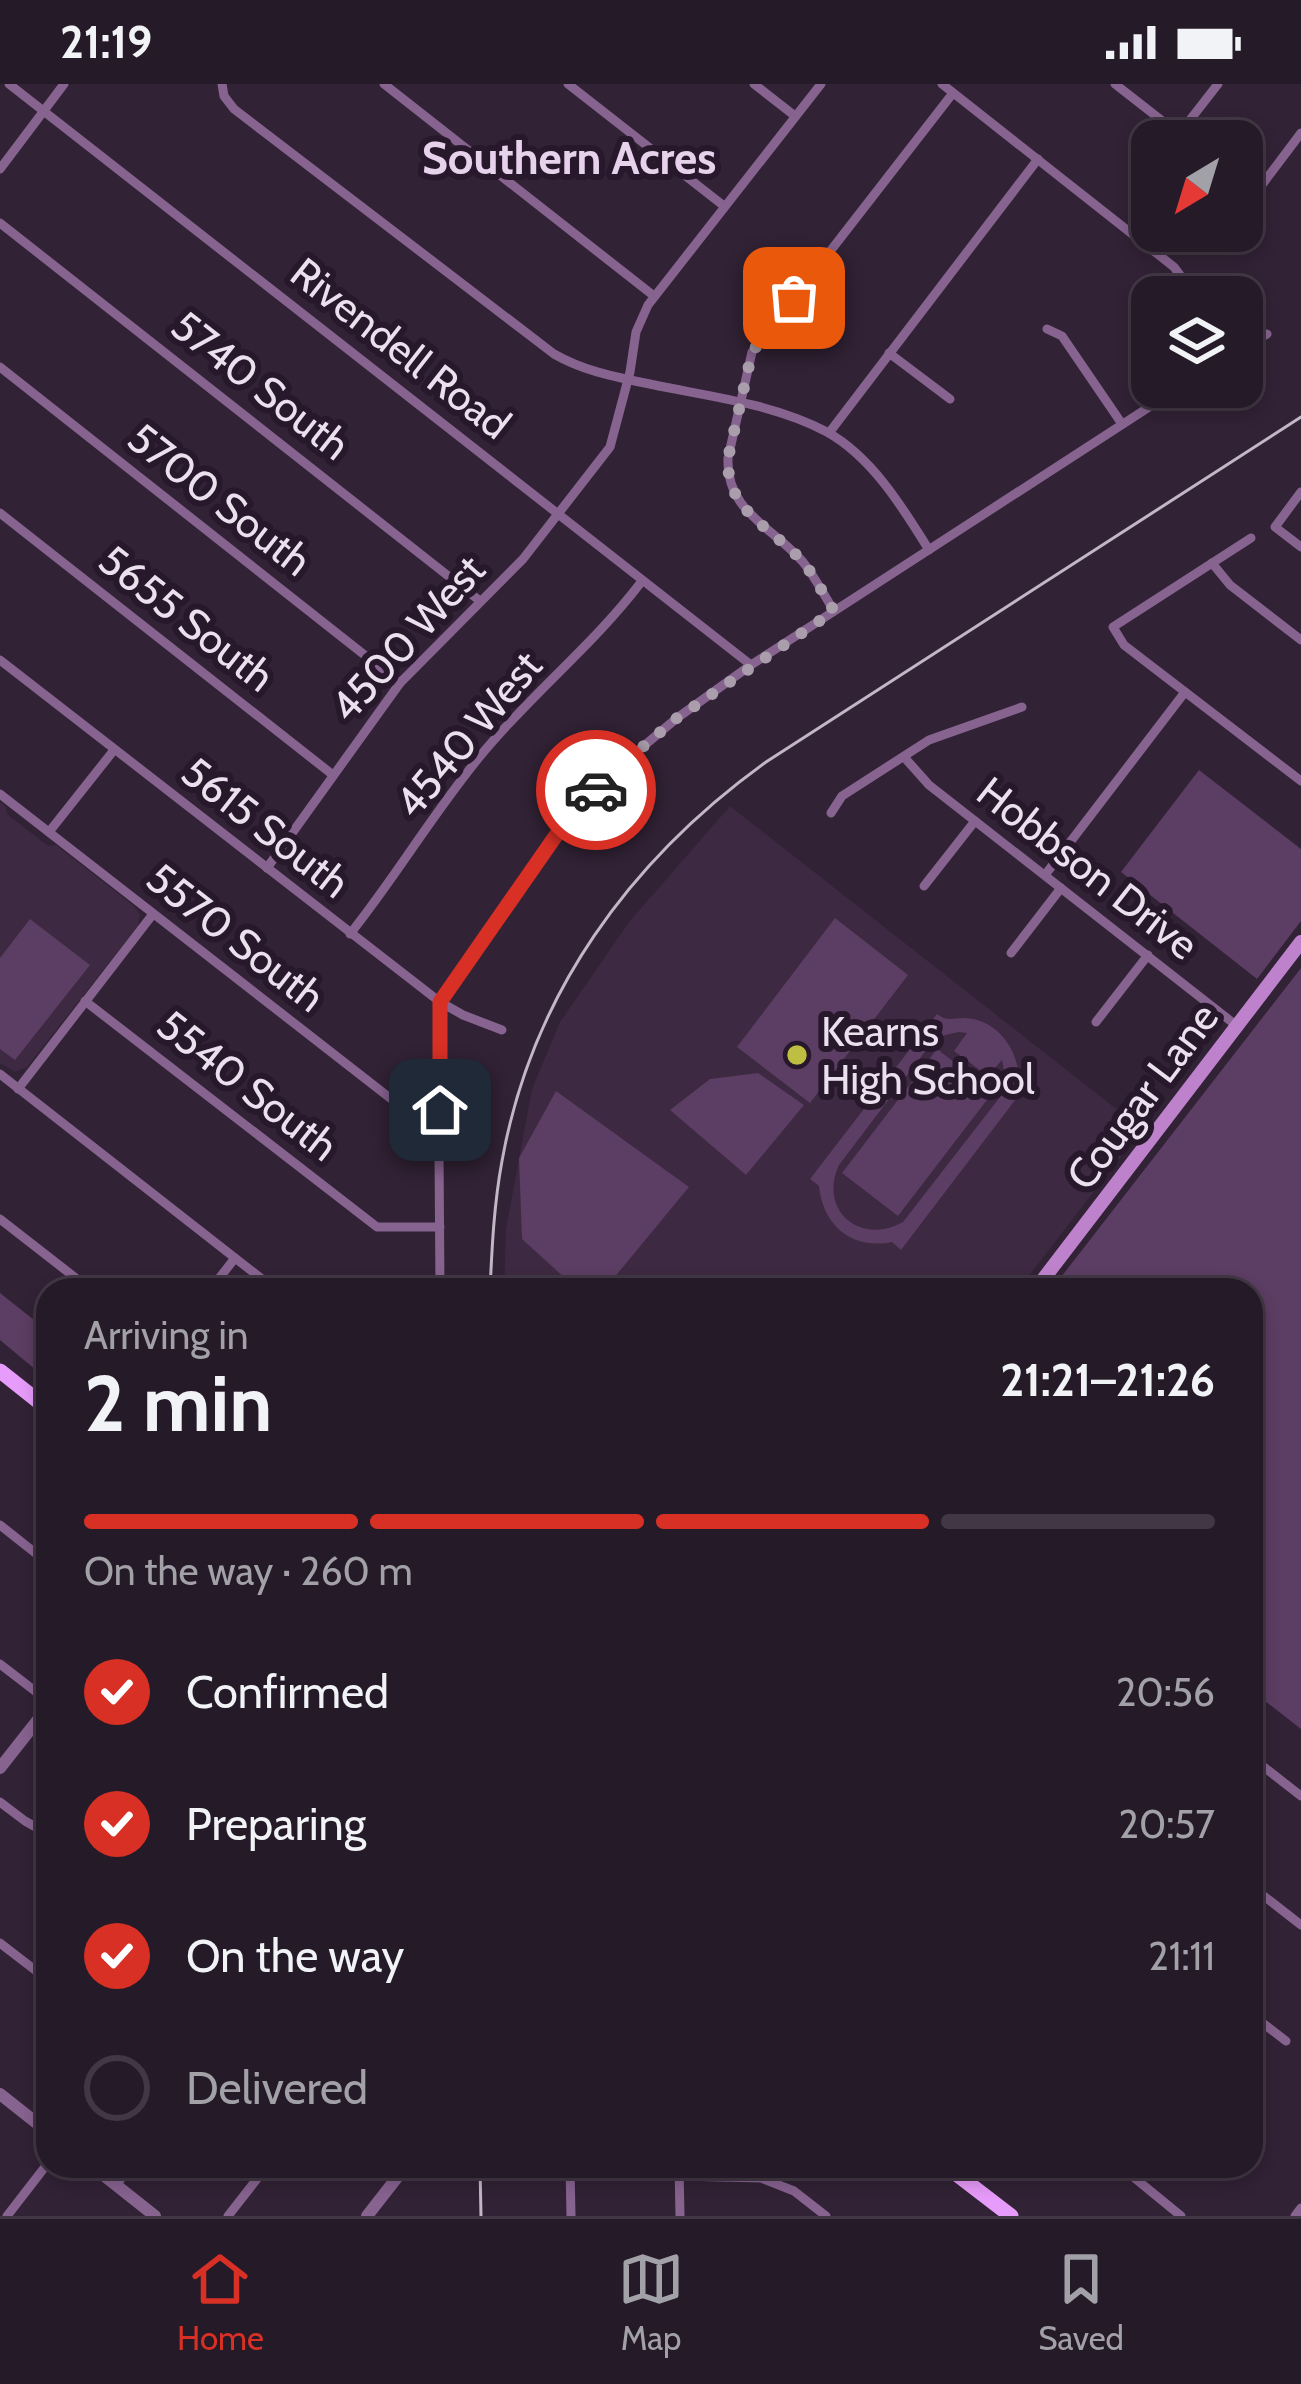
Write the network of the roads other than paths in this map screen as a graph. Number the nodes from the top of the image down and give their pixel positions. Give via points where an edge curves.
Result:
1 (9, 84) edge
2 (64, 84) edge
3 (384, 84) edge
4 (568, 84) edge
5 (754, 84) edge
6 (820, 84) edge
7 (942, 84) edge
8 (1115, 84) edge
9 (1218, 84) edge
10 (222, 86) edge
11 (953, 93) junction
12 (44, 111) junction
13 (795, 116) junction
14 (1161, 120) edge
15 (1195, 120) edge
16 (1301, 134) edge
17 (1038, 159) junction
18 (0, 170) edge
19 (1263, 184) edge
20 (724, 206) junction
21 (0, 223) edge
22 (1181, 276) edge
23 (654, 296) junction
24 (1047, 329) dead end
25 (1267, 334) dead end
26 (1263, 336) edge
27 (889, 353) junction
28 (0, 367) edge
29 (628, 380) junction
30 (950, 399) dead end
31 (742, 403) junction
32 (1147, 408) edge
33 (1122, 424) junction
34 (829, 433) junction
35 (1301, 492) edge
36 (0, 513) edge
37 (559, 514) junction
38 (1251, 538) dead end
39 (1301, 548) edge
40 (929, 550) junction
41 (1212, 563) junction
42 (642, 581) junction
43 (480, 601) junction
44 (834, 611) junction
45 (1301, 640) edge
46 (0, 660) edge
47 (751, 665) junction
48 (400, 683) junction
49 (1185, 692) junction
50 (1022, 707) dead end
51 (114, 750) junction
52 (904, 757) junction
53 (333, 775) junction
54 (1301, 781) edge
55 (0, 794) edge
56 (831, 813) dead end
57 (975, 821) junction
58 (49, 832) junction
59 (267, 868) junction
60 (1045, 875) junction
61 (924, 886) dead end
62 (1061, 888) junction
63 (153, 914) junction
64 (350, 934) junction
65 (1301, 942) edge
66 (1011, 953) dead end
67 (1148, 956) junction
68 (86, 1001) junction
69 (440, 1002) junction
70 (1096, 1022) dead end
71 (1237, 1026) junction
72 (502, 1030) dead end
73 (0, 1074) edge
74 (18, 1088) junction
75 (440, 1110) junction
76 (0, 1219) edge
77 (440, 1227) junction
78 (235, 1258) junction
79 (76, 1278) edge
80 (219, 1278) edge
81 (261, 1278) edge
82 (440, 1278) edge
83 (1044, 1278) edge
84 (0, 1371) edge
85 (36, 1400) edge
86 (0, 1525) edge
87 (36, 1554) edge
88 (0, 1664) edge
89 (36, 1694) edge
90 (36, 1720) edge
91 (1263, 1766) edge
92 (0, 1768) edge
93 (1301, 1796) edge
94 (0, 1802) edge
95 (36, 1826) edge
96 (1263, 1895) edge
97 (1301, 1925) edge
98 (0, 1943) edge
99 (36, 1971) edge
100 (1263, 2023) edge
101 (1286, 2041) dead end
102 (0, 2094) edge
103 (36, 2122) edge
104 (36, 2178) edge
105 (107, 2178) edge
106 (122, 2178) edge
107 (258, 2178) edge
108 (397, 2178) edge
109 (571, 2178) edge
110 (680, 2178) edge
111 (761, 2178) edge
112 (962, 2178) edge
113 (1135, 2178) edge
114 (116, 2185) junction
115 (1301, 2208) edge
116 (7, 2216) edge
117 (155, 2216) edge
118 (228, 2216) edge
119 (367, 2216) edge
120 (571, 2216) edge
121 (680, 2216) edge
122 (826, 2216) edge
123 (1011, 2216) edge
124 (1181, 2216) edge
125 (1295, 2216) edge

1 - 12 street, Rivendell Road
2 - 12 street
3 - 23 street
4 - 20 street
5 - 13 street
6 - 13 street, 4500 West
7 - 11 street
8 - 14 street
9 - 15 street
10 - 29 street via 233,109 554,354
11 - 17 street
11 - 31 street via 752,352
12 - 18 street
12 - 37 street, Rivendell Road
13 - 20 street, 4500 West
16 - 19 street
17 - 22 street
17 - 27 street
20 - 23 street, 4500 West
21 - 43 street, 5740 South
23 - 29 street, 4500 West
24 - 33 street via 1062,335
25 - 26 street
27 - 30 street
27 - 34 street
28 - 48 street, 5700 South
29 - 31 street
29 - 37 street, 4500 West via 610,447
31 - 34 street
31 - 44 street via 728,458 734,493 803,563
32 - 33 street
33 - 40 street
34 - 40 street via 880,479
35 - 39 street via 1275,527
36 - 53 street, 5655 South
37 - 42 street, Rivendell Road
37 - 43 street, 4500 West
38 - 41 street
40 - 44 street
41 - 45 street
41 - 49 street via 1113,627
42 - 47 street, Rivendell Road
42 - 64 street, 4540 West via 470,769
43 - 48 street, 4500 West
44 - 47 street
46 - 51 street, 5615 South
47 - 69 street via 608,776 557,834
48 - 53 street, 4500 West
49 - 54 street
49 - 60 street
50 - 52 street via 940,735
51 - 58 street
51 - 59 street, 5615 South
52 - 56 street via 842,796
52 - 57 street, Hobbson Drive
53 - 59 street, 4500 West
55 - 58 street, 5570 South
57 - 60 street, Hobbson Drive
57 - 61 street
58 - 63 street, 5570 South
59 - 64 street, 5615 South
60 - 62 street, Hobbson Drive
62 - 66 street
62 - 67 street, Hobbson Drive
63 - 68 street
63 - 75 street, 5570 South via 399,1106
64 - 69 street, 5615 South
65 - 71 main road, Cougar Lane
67 - 70 street
67 - 71 street, Hobbson Drive
68 - 74 street
68 - 77 street, 5540 South via 377,1227
69 - 72 street, 5615 South
69 - 75 street
71 - 83 main road, Cougar Lane
73 - 74 street
74 - 78 street
75 - 77 street
76 - 79 street
77 - 82 street
78 - 80 street
78 - 81 street
84 - 85 main road
86 - 87 street
88 - 89 street
90 - 92 street
91 - 93 street
94 - 95 street
96 - 97 street
98 - 99 street
100 - 101 street
102 - 103 street
104 - 116 street
105 - 114 street
106 - 114 street
107 - 118 street
108 - 119 street
109 - 120 street
110 - 121 street
111 - 122 street
112 - 123 main road
113 - 124 street
114 - 117 street
115 - 125 street

